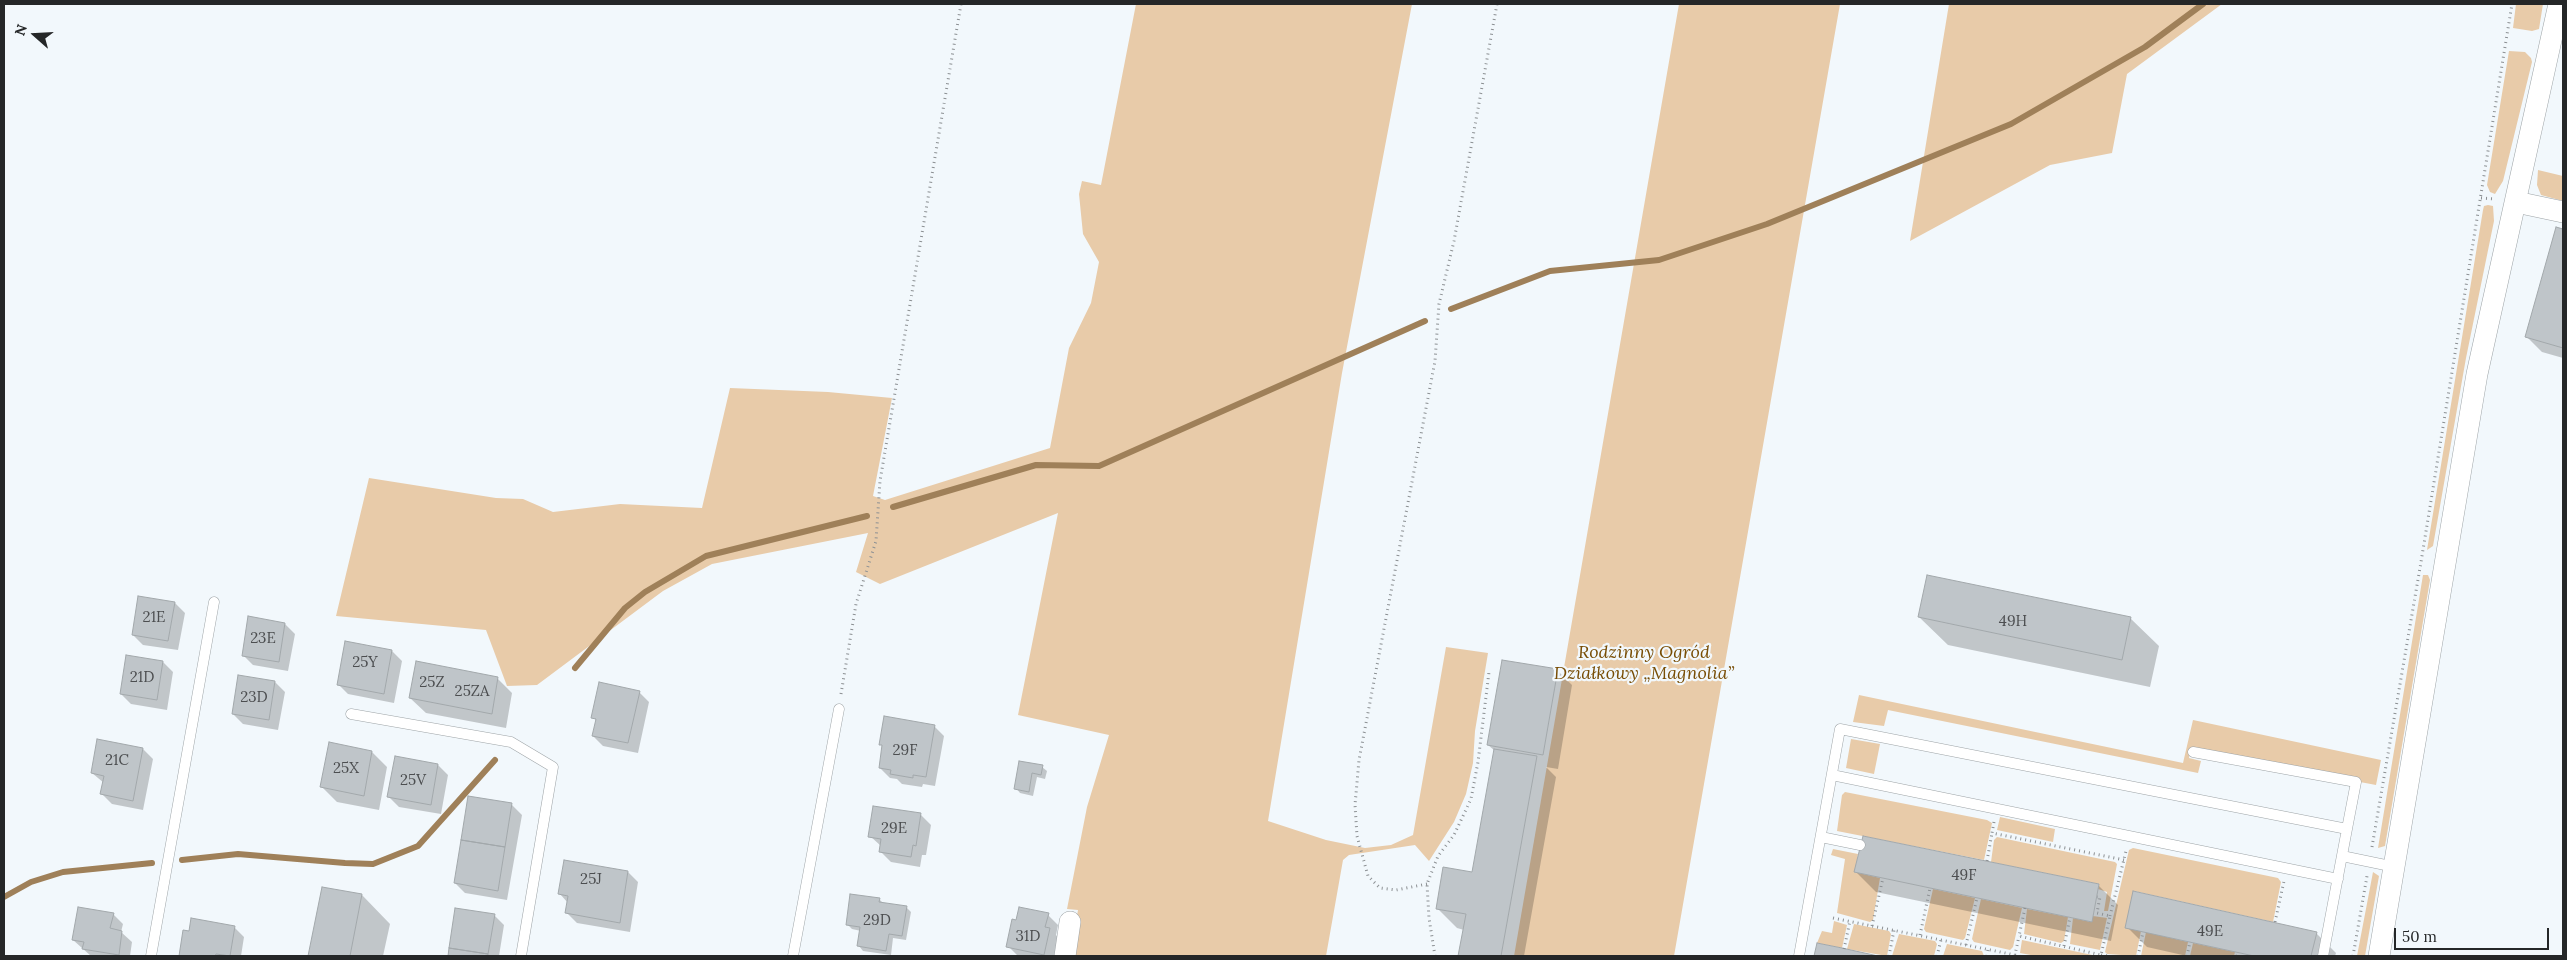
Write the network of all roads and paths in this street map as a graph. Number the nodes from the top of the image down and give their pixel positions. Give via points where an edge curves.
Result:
1 (961, 4) edge
2 (1497, 4) edge
3 (2512, 4) edge
4 (2559, 4) edge
5 (2516, 202) junction
6 (2563, 212) edge
7 (214, 602) dead end
8 (1488, 672) dead end
9 (839, 709) joint
10 (351, 714) dead end
11 (2193, 752) dead end
12 (1832, 775) junction
13 (2347, 829) junction
14 (1992, 832) dead end
15 (2130, 835) junction
16 (1821, 837) junction
17 (1860, 845) dead end
18 (2342, 856) junction
19 (1987, 861) dead end
20 (2370, 862) junction
21 (2395, 867) junction
22 (2285, 874) dead end
23 (1883, 878) dead end
24 (2338, 878) junction
25 (1427, 884) junction
26 (1930, 888) dead end
27 (2097, 896) dead end
28 (1977, 898) dead end
29 (2025, 908) dead end
30 (2110, 916) junction
31 (1833, 918) dead end
32 (2070, 918) dead end
33 (1850, 921) junction
34 (1070, 922) dead end
35 (2275, 922) dead end
36 (1872, 926) junction
37 (1894, 930) junction
38 (2144, 932) dead end
39 (1920, 935) junction
40 (2019, 936) junction
41 (1941, 940) junction
42 (2190, 942) dead end
43 (1966, 945) junction
44 (2064, 946) junction
45 (1844, 949) dead end
46 (1988, 950) junction
47 (2101, 954) junction
48 (2015, 955) edge
49 (151, 956) edge
50 (521, 956) edge
51 (793, 956) edge
52 (1065, 956) edge
53 (1435, 956) edge
54 (1799, 956) edge
55 (1889, 956) edge
56 (1937, 956) edge
57 (1987, 956) edge
58 (2020, 956) edge
59 (2110, 956) edge
60 (2138, 956) edge
61 (2187, 956) edge
62 (2323, 956) edge
63 (2353, 956) edge
64 (2379, 956) edge

1 - 9 path via 880,481 876,541 856,604
2 - 25 path via 1454,241 1439,304 1435,362 1359,760 1355,805 1357,836 1368,876 1380,888 1396,890
3 - 20 path
4 - 5 street
5 - 6 street
5 - 21 street via 2477,374
7 - 49 lane
8 - 25 path via 1478,762 1470,799 1454,835 1438,856
9 - 51 lane
10 - 50 lane via 511,742 553,766
11 - 13 lane via 2356,782
12 - 13 lane via 1840,729
12 - 15 lane
12 - 16 lane
13 - 18 lane
14 - 19 path
15 - 24 lane
15 - 30 path
16 - 17 lane
16 - 54 lane
18 - 20 lane
18 - 24 lane
20 - 21 lane
20 - 63 path
21 - 64 street
22 - 35 path
23 - 36 path
24 - 62 lane
25 - 53 path
26 - 39 path
27 - 30 path via 2100,897 2097,913
28 - 43 path
29 - 40 path
30 - 47 path
31 - 33 path
32 - 44 path
33 - 36 path
33 - 45 path
34 - 52 street
36 - 37 path
37 - 39 path
37 - 55 path
38 - 60 path
39 - 41 path
40 - 44 path
40 - 48 path
41 - 43 path
41 - 56 path
42 - 61 path
43 - 46 path
44 - 47 path
46 - 48 path
46 - 57 path
47 - 59 path
48 - 58 path

